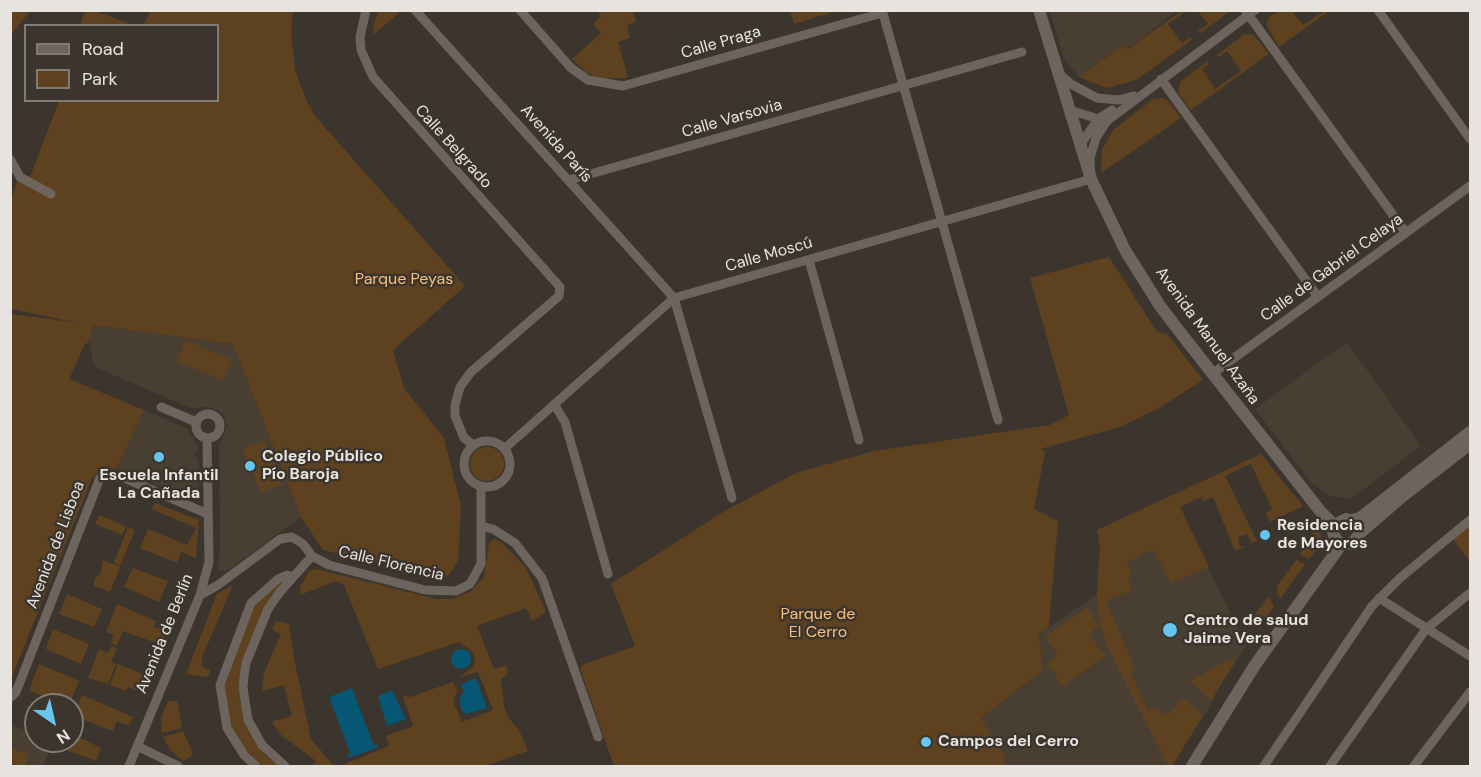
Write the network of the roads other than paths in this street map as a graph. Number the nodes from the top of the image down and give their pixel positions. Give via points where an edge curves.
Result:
1 (366, 10) edge
2 (415, 10) edge
3 (520, 10) edge
4 (1039, 10) edge
5 (1378, 10) edge
6 (882, 12) edge
7 (1249, 12) edge
8 (1022, 52) dead end
9 (1057, 71) junction
10 (1161, 79) junction
11 (903, 86) junction
12 (1139, 95) junction
13 (1069, 110) junction
14 (1102, 120) junction
15 (1470, 139) edge
16 (1081, 149) junction
17 (10, 159) edge
18 (1091, 179) junction
19 (569, 180) junction
20 (1470, 186) edge
21 (51, 194) dead end
22 (942, 221) junction
23 (1406, 233) junction
24 (809, 260) junction
25 (1317, 297) junction
26 (674, 298) junction
27 (1212, 374) junction
28 (554, 404) junction
29 (160, 407) dead end
30 (998, 420) dead end
31 (196, 422) junction
32 (1470, 432) edge
33 (207, 438) junction
34 (859, 440) dead end
35 (1470, 444) edge
36 (474, 445) junction
37 (504, 449) junction
38 (481, 486) junction
39 (732, 498) dead end
40 (208, 514) junction
41 (1352, 520) junction
42 (1470, 520) edge
43 (481, 526) junction
44 (1335, 526) junction
45 (1360, 533) junction
46 (1341, 544) junction
47 (312, 556) junction
48 (608, 574) dead end
49 (293, 577) junction
50 (1470, 593) edge
51 (200, 595) junction
52 (1378, 598) junction
53 (1426, 629) junction
54 (1470, 656) edge
55 (1470, 692) edge
56 (10, 698) edge
57 (598, 737) dead end
58 (137, 746) junction
59 (129, 766) edge
60 (178, 766) edge
61 (256, 766) edge
62 (285, 766) edge
63 (1192, 766) edge
64 (1264, 766) edge
65 (1330, 766) edge
66 (1414, 766) edge

1 - 36 street, Calle Belgrado via 360,44 373,77 560,287 559,296 471,372 460,387 455,416 464,438
2 - 19 street, Avenida París
3 - 6 street, Calle Praga via 571,68 588,80 623,86
4 - 9 street, Avenida Manuel Azaña
5 - 15 street
6 - 11 street
7 - 10 street
7 - 23 street
8 - 11 street, Calle Varsovia
9 - 12 street via 1097,98 1118,100
9 - 13 street, Avenida Manuel Azaña
10 - 12 street
10 - 25 street
11 - 19 street, Calle Varsovia
11 - 22 street
12 - 14 street
13 - 14 street
13 - 16 street, Avenida Manuel Azaña
14 - 16 street via 1083,141
14 - 18 street via 1090,159
16 - 18 street, Avenida Manuel Azaña
17 - 21 street via 20,177
18 - 22 street, Calle Moscú
18 - 27 street, Avenida Manuel Azaña via 1125,250 1160,306
19 - 26 street, Avenida París
20 - 23 street, Calle de Gabriel Celaya
22 - 24 street, Calle Moscú
22 - 30 street
23 - 25 street, Calle de Gabriel Celaya
24 - 26 street, Calle Moscú
24 - 34 street
25 - 27 street, Calle de Gabriel Celaya
26 - 28 street, Calle Moscú
26 - 39 street
27 - 44 street, Avenida Manuel Azaña
28 - 37 street, Calle Moscú
28 - 48 street via 565,422
29 - 31 street
31 - 33 street via 198,434
31 - 33 street via 207,413 218,418 218,434
32 - 41 street
33 - 40 street, Avenida de Berlín
35 - 45 street
36 - 37 street via 489,441
36 - 38 street via 466,453 464,468 471,481
37 - 38 street via 510,462 505,478 496,485
38 - 43 street, Calle Florencia
40 - 51 street, Avenida de Berlín via 210,552
40 - 56 street, Avenida de Lisboa via 122,477 100,478 16,692
41 - 44 street via 1341,520
41 - 45 street
42 - 52 street
43 - 47 street, Calle Florencia via 478,571 470,584 456,591 425,590 329,565
43 - 57 street via 515,543 542,579
44 - 46 street via 1334,536
45 - 46 street via 1353,543
46 - 63 street via 1255,665
47 - 49 street
47 - 51 street, Calle Florencia via 298,540 287,537
49 - 61 street via 279,579 251,603 220,685 227,728
49 - 62 street via 268,609 246,663 243,688 245,710 253,731 268,752
50 - 53 street
51 - 58 street, Avenida de Berlín
52 - 53 street
52 - 64 street
53 - 54 street
53 - 65 street
55 - 66 street
58 - 59 street, Avenida de Berlín
58 - 60 street

